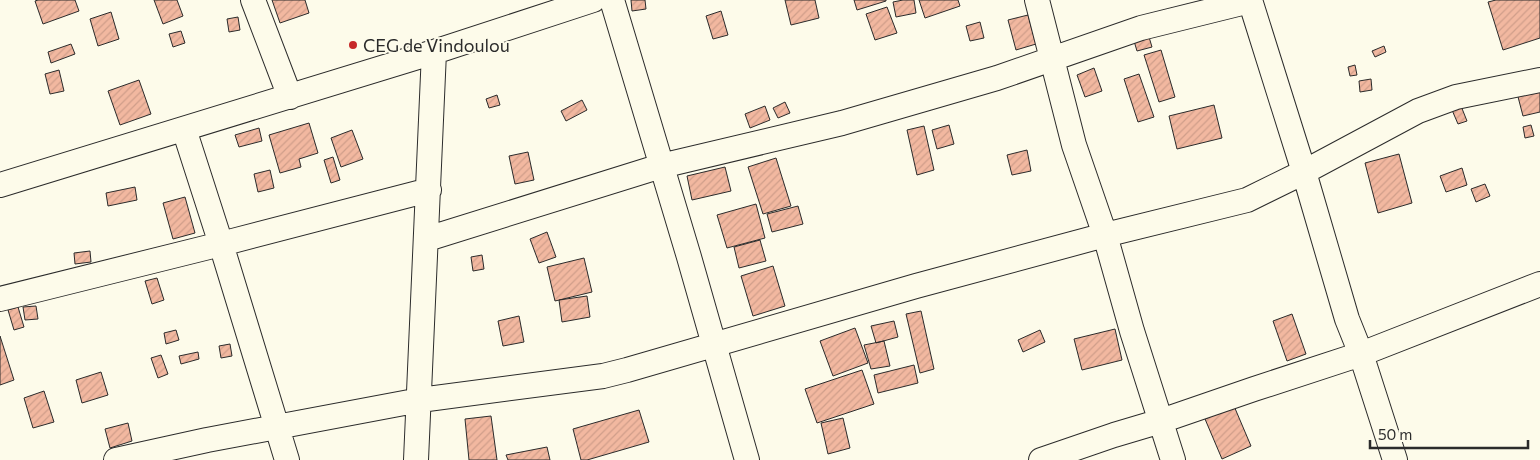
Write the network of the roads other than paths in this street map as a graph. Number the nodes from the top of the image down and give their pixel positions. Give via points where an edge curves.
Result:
1 (252, 0) edge
2 (593, 0) edge
3 (612, 0) edge
4 (1037, 0) edge
5 (1250, 1) edge
6 (434, 52) junction
7 (1052, 60) junction
8 (1540, 80) edge
9 (290, 96) junction
10 (184, 129) junction
11 (661, 166) junction
12 (1304, 172) junction
13 (0, 185) edge
14 (429, 190) junction
15 (1105, 235) junction
16 (427, 239) junction
17 (221, 244) junction
18 (1540, 284) edge
19 (0, 299) edge
20 (713, 344) junction
21 (1361, 354) junction
22 (420, 400) junction
23 (1162, 422) junction
24 (276, 426) junction
25 (116, 460) edge
26 (287, 460) edge
27 (416, 460) edge
28 (747, 460) edge
29 (1041, 460) edge
30 (1173, 460) edge
31 (1395, 460) edge

1 - 9 street
2 - 6 street
3 - 11 street
4 - 7 street
5 - 7 street via 1141,28
5 - 12 street
6 - 9 street
6 - 14 street
7 - 11 street via 842,123
7 - 15 street via 1074,145
8 - 12 street via 1456,97 1418,111
9 - 10 street
10 - 13 street
10 - 17 street
11 - 16 street
11 - 20 street
12 - 15 street via 1247,200
12 - 21 street via 1344,310
14 - 16 street
14 - 17 street
15 - 20 street
15 - 23 street
16 - 22 street
17 - 19 street
17 - 24 street
18 - 21 street
20 - 22 street via 603,376
20 - 28 street
21 - 23 street
21 - 31 street
22 - 24 street
22 - 27 street
23 - 29 street
23 - 30 street
24 - 25 street
24 - 26 street

